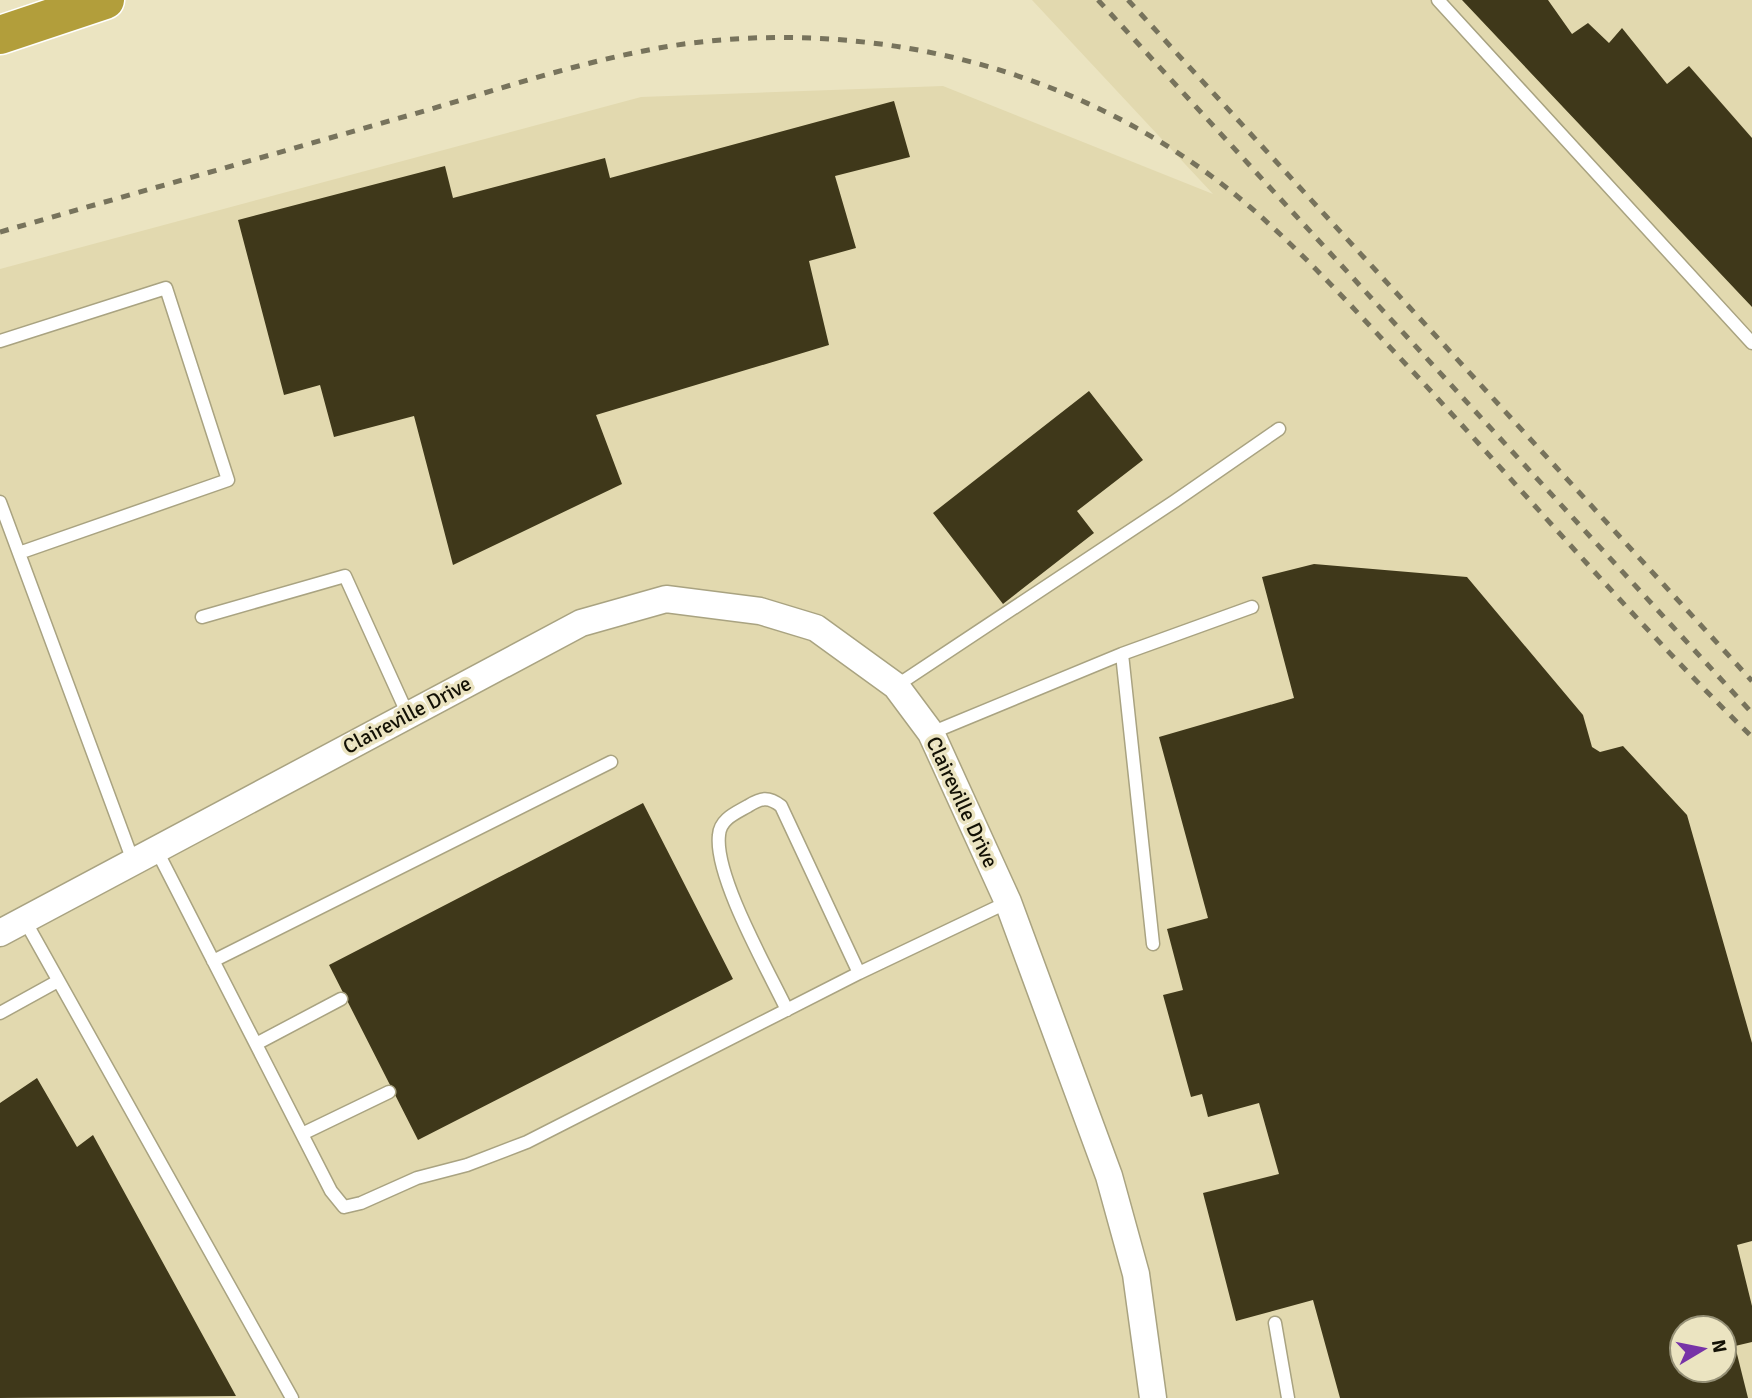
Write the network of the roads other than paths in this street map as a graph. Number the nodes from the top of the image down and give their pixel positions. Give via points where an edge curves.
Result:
1 (105, 0) edge
2 (1438, 0) edge
3 (0, 35) edge
4 (0, 341) edge
5 (1752, 343) edge
6 (1279, 429) dead end
7 (0, 502) edge
8 (19, 553) junction
9 (1252, 607) dead end
10 (202, 617) dead end
11 (1122, 654) junction
12 (896, 686) junction
13 (408, 715) junction
14 (931, 733) junction
15 (611, 762) dead end
16 (145, 855) junction
17 (1008, 902) junction
18 (24, 919) junction
19 (0, 933) edge
20 (1153, 944) dead end
21 (213, 961) junction
22 (859, 973) junction
23 (58, 981) junction
24 (341, 999) dead end
25 (787, 1010) junction
26 (0, 1013) edge
27 (256, 1044) junction
28 (389, 1092) dead end
29 (302, 1134) junction
30 (1275, 1323) dead end
31 (292, 1398) edge
32 (1153, 1398) edge
33 (1288, 1398) edge

1 - 3 highway
2 - 5 lane
4 - 8 lane via 166,288 228,480
6 - 12 lane
7 - 8 lane
8 - 16 lane
9 - 11 lane
10 - 13 lane via 345,576
11 - 14 lane
11 - 20 lane
12 - 13 street, Claireville Drive via 816,628 760,611 666,599 581,623
12 - 14 street, Claireville Drive
13 - 16 street, Claireville Drive
14 - 17 street, Claireville Drive
15 - 21 lane
16 - 18 street, Claireville Drive
16 - 21 lane
17 - 22 lane
17 - 32 street, Claireville Drive via 1109,1176 1136,1274
18 - 19 street, Claireville Drive
18 - 23 lane
21 - 27 lane
22 - 25 lane
22 - 25 lane via 781,806 761,798 725,820 719,835 727,882
23 - 26 lane
23 - 31 lane
24 - 27 lane
25 - 29 lane via 527,1142 417,1178 361,1203 344,1207
27 - 29 lane
28 - 29 lane
30 - 33 lane

